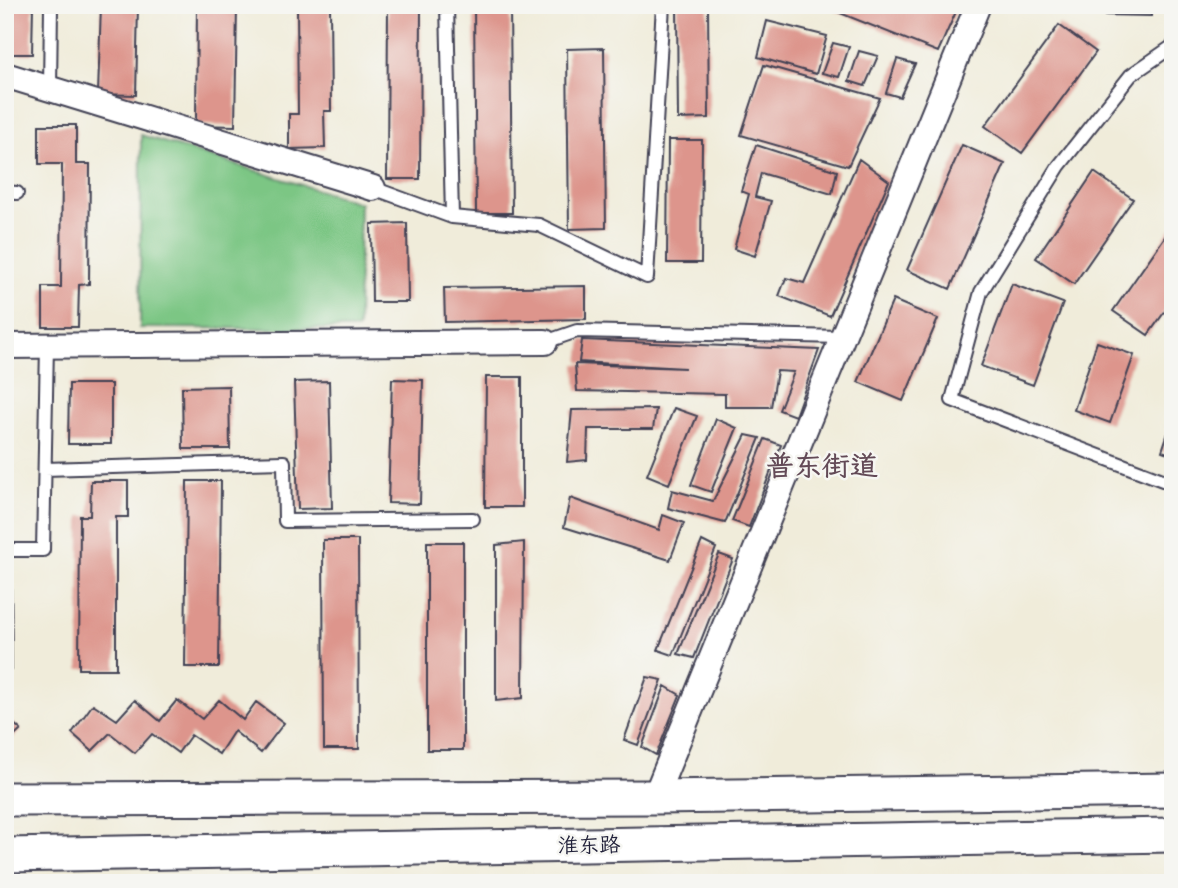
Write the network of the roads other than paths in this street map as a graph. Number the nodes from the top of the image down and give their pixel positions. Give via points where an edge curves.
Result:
1 (51, 5) edge
2 (447, 5) edge
3 (663, 5) edge
4 (978, 5) edge
5 (1173, 46) edge
6 (5, 75) edge
7 (50, 90) junction
8 (373, 188) joint
9 (452, 217) junction
10 (842, 337) junction
11 (545, 342) joint
12 (47, 345) junction
13 (5, 346) edge
14 (45, 469) junction
15 (1173, 484) edge
16 (473, 519) dead end
17 (5, 550) edge
18 (1173, 790) edge
19 (655, 797) junction
20 (5, 799) edge
21 (1173, 835) edge
22 (5, 855) edge

1 - 7 lane
2 - 9 lane
3 - 9 lane via 647,277 539,225
4 - 10 street
5 - 15 lane via 1131,75 1059,166 982,292 953,400
6 - 7 street
7 - 8 street
8 - 9 lane
10 - 11 lane via 577,331
10 - 19 street
11 - 12 street
12 - 13 street
12 - 14 lane
14 - 16 lane via 284,462 285,521
14 - 17 lane via 43,550
18 - 19 main road
19 - 20 main road
21 - 22 main road, 淮东路

